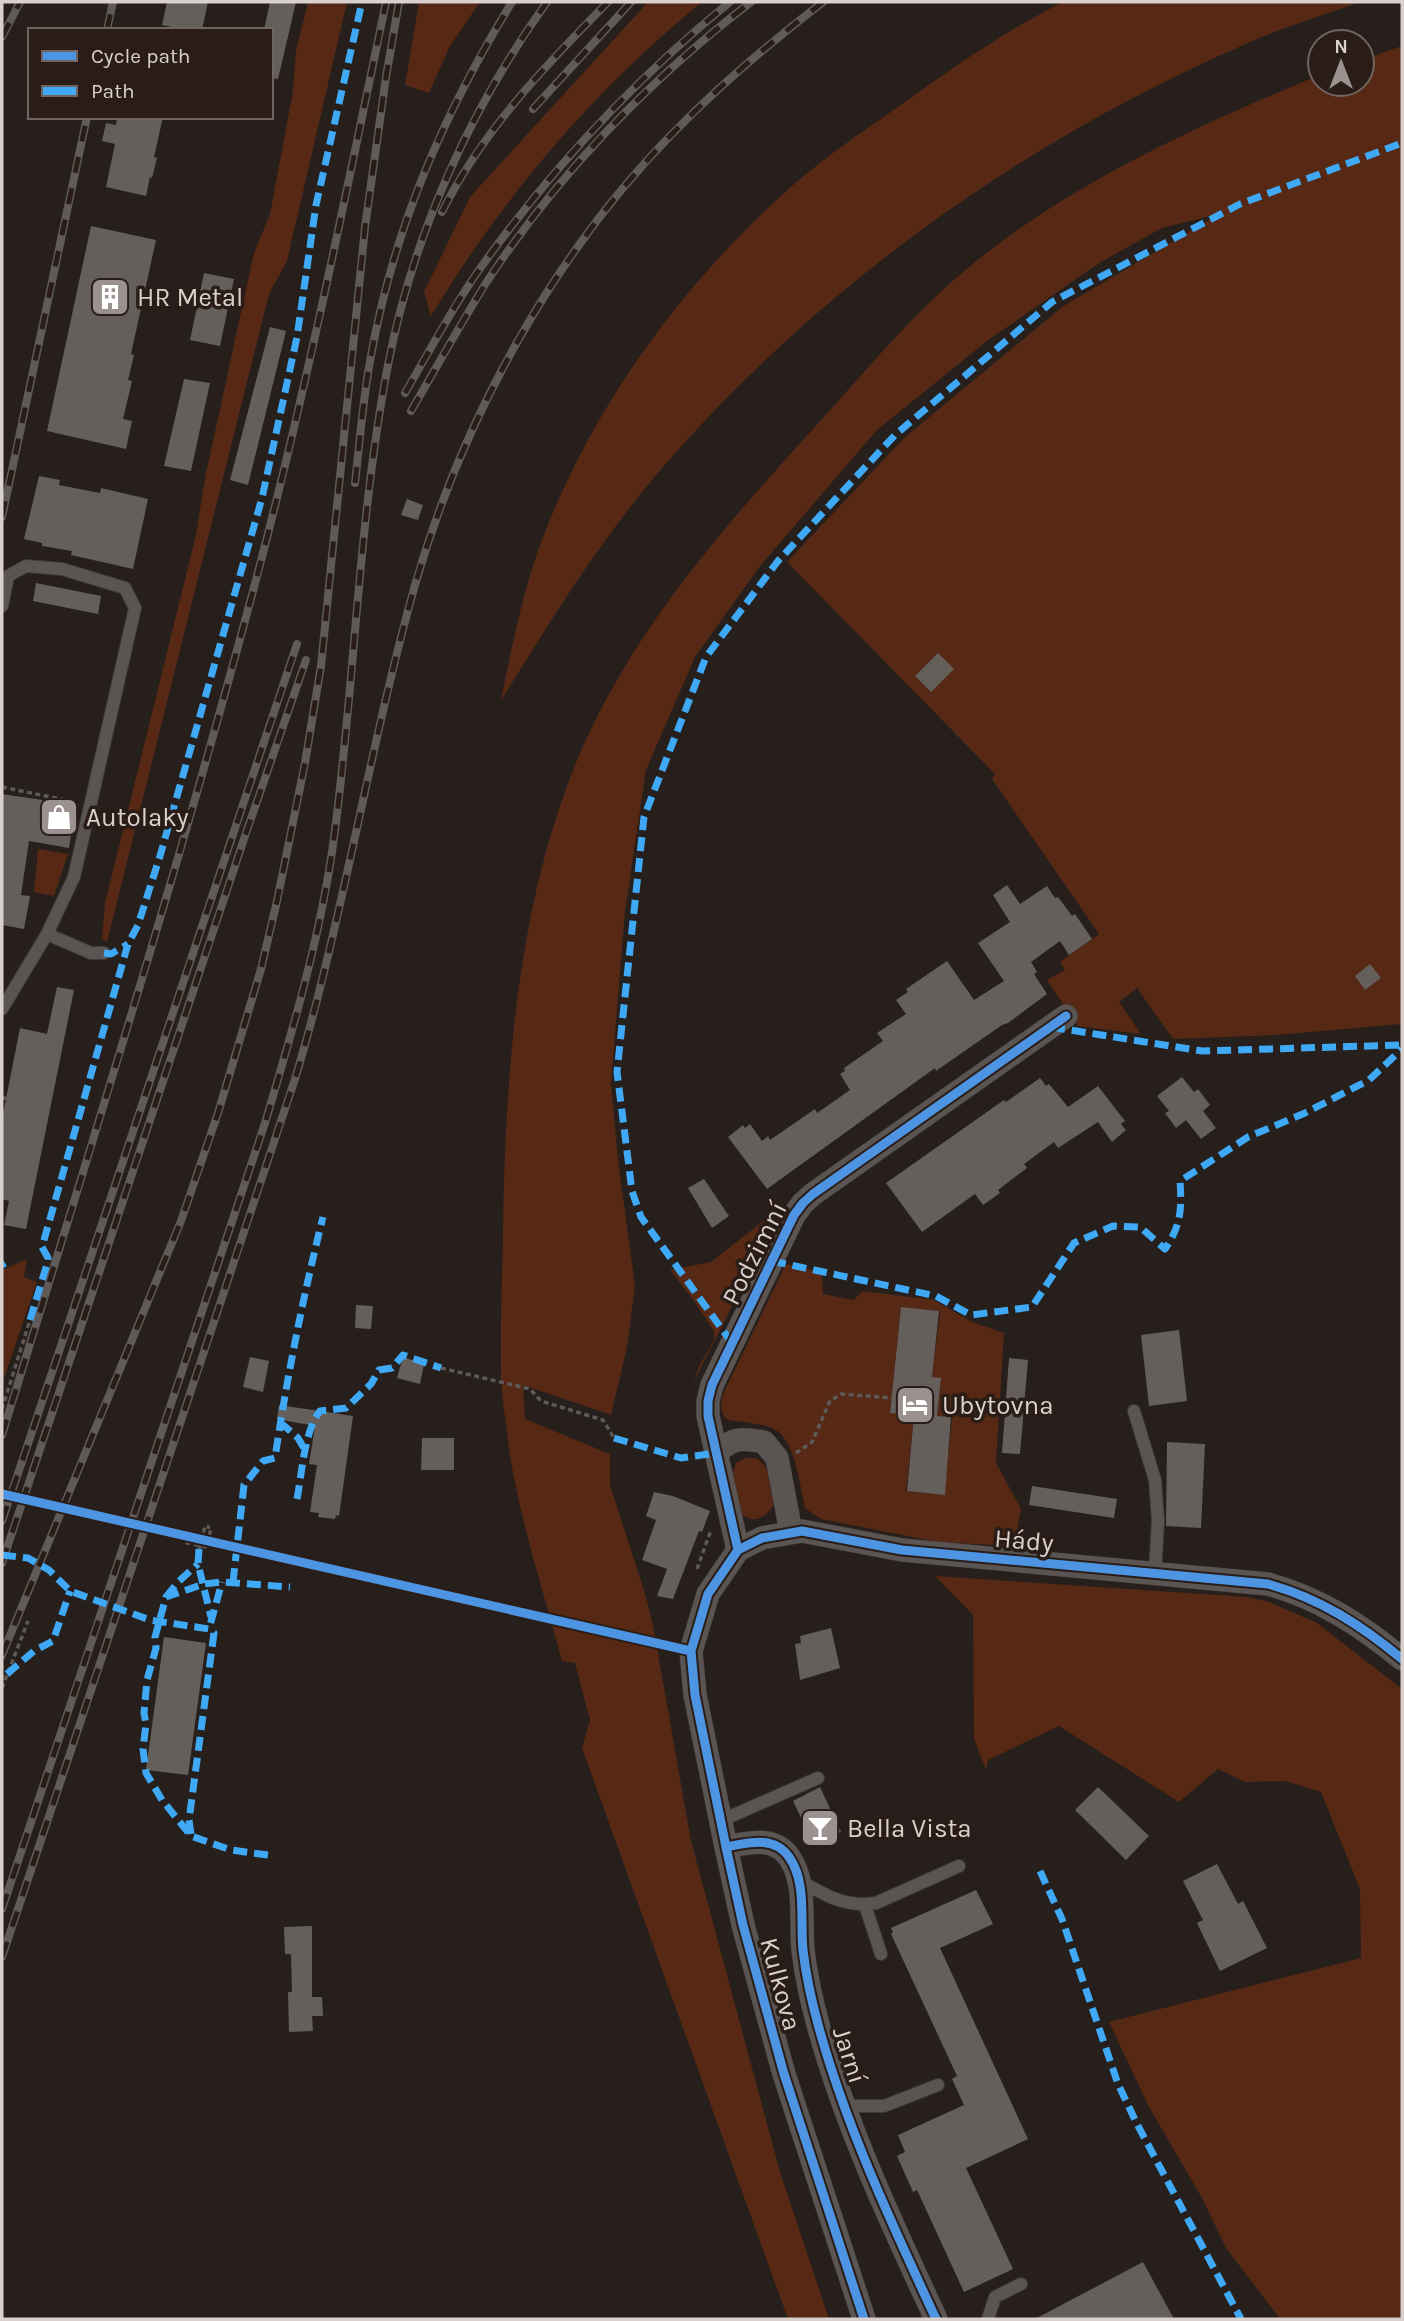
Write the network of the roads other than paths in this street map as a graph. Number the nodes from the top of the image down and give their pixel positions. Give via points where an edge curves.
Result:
1 (2, 606) edge
2 (47, 934) junction
3 (104, 953) dead end
4 (2, 1009) edge
5 (1066, 1016) dead end
6 (1134, 1411) dead end
7 (716, 1453) junction
8 (791, 1532) junction
9 (738, 1550) junction
10 (1155, 1573) junction
11 (1402, 1659) edge
12 (818, 1778) dead end
13 (720, 1821) junction
14 (726, 1847) junction
15 (959, 1866) dead end
16 (799, 1879) junction
17 (865, 1905) junction
18 (881, 1954) dead end
19 (938, 2085) dead end
20 (845, 2106) junction
21 (1021, 2284) dead end
22 (864, 2319) edge
23 (936, 2319) edge
24 (988, 2319) edge

1 - 2 lane via 8,576 26,565 62,569 125,588 135,608 74,877
2 - 3 lane via 91,953
2 - 4 lane
5 - 7 street, Podzimní via 803,1203 712,1385 708,1416
6 - 10 lane via 1155,1480
7 - 8 street via 730,1441 743,1438 764,1442 777,1458
7 - 9 street, Podzimní
8 - 9 street, Hády via 762,1538
8 - 10 street, Hády via 902,1550
9 - 13 street, Kulkova via 683,1643
10 - 11 street, Hády via 1268,1584 1297,1592 1373,1635
12 - 13 lane
13 - 14 street, Kulkova
14 - 16 street, Jarní via 760,1841 779,1846 792,1860
14 - 22 street, Kulkova via 780,2062
15 - 17 lane
16 - 17 lane via 843,1903
16 - 20 street, Jarní via 805,1966 818,2027
17 - 18 lane
19 - 20 lane via 884,2106
20 - 23 street, Jarní
21 - 24 lane via 995,2297

